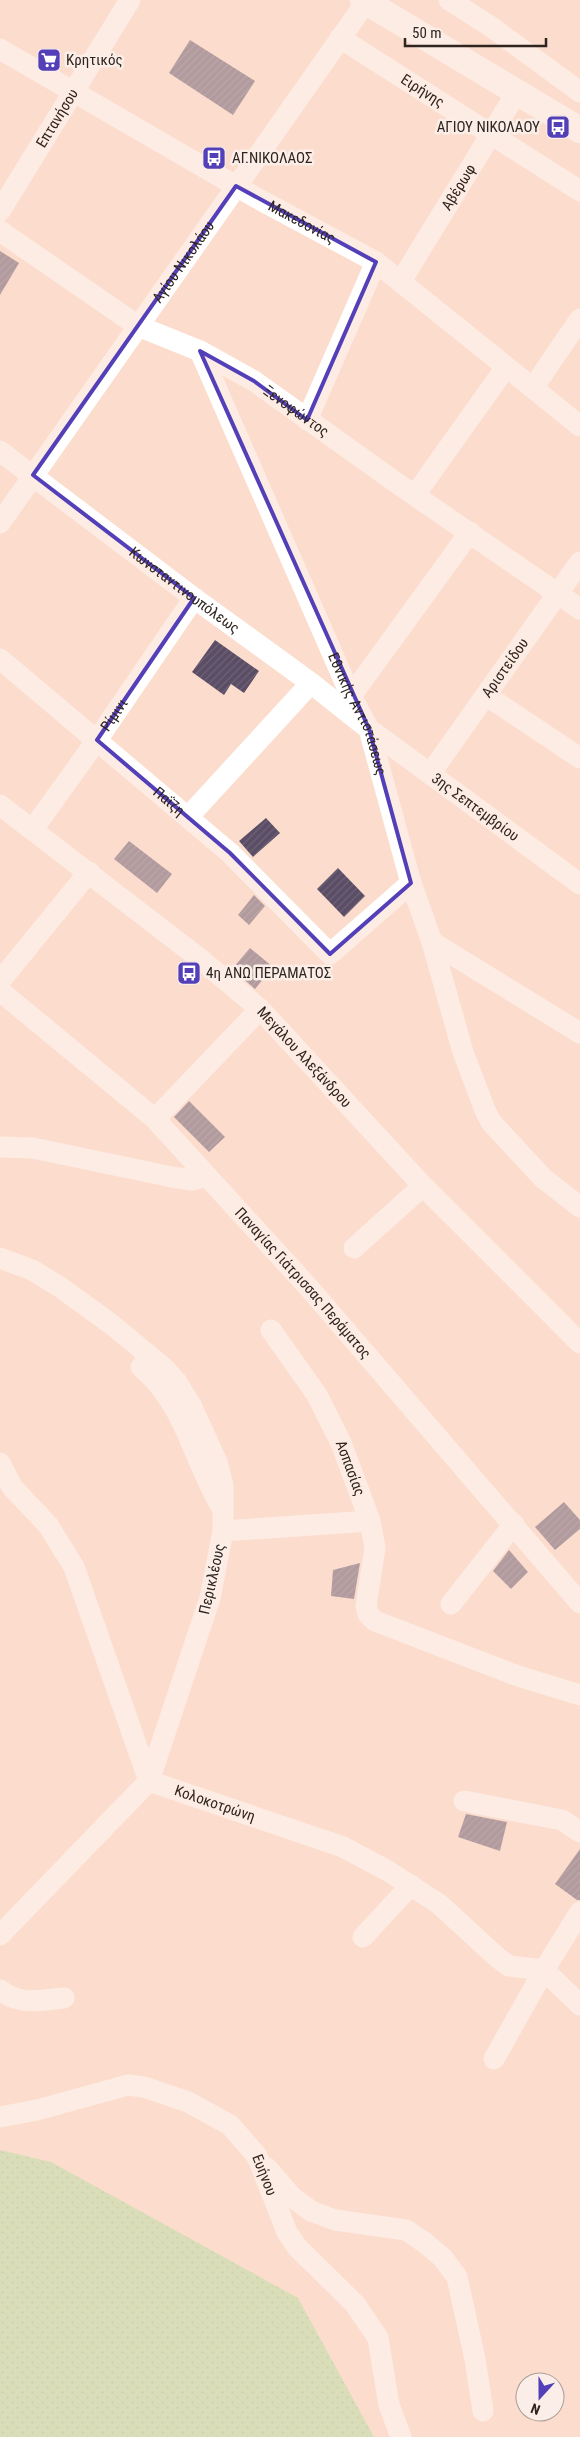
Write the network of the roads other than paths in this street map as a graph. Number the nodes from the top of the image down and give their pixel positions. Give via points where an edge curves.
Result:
1 (130, 0) edge
2 (449, 0) edge
3 (365, 1) edge
4 (340, 38) junction
5 (0, 49) edge
6 (516, 92) junction
7 (580, 92) edge
8 (73, 94) junction
9 (580, 130) edge
10 (490, 133) junction
11 (236, 186) junction
12 (580, 191) edge
13 (0, 211) edge
14 (0, 231) edge
15 (376, 262) junction
16 (401, 281) junction
17 (580, 319) edge
18 (138, 326) junction
19 (200, 351) junction
20 (506, 367) junction
21 (533, 388) junction
22 (307, 420) junction
23 (580, 426) edge
24 (0, 451) edge
25 (33, 475) junction
26 (415, 495) junction
27 (0, 523) edge
28 (470, 532) junction
29 (580, 562) edge
30 (559, 594) junction
31 (194, 598) junction
32 (580, 608) edge
33 (0, 659) edge
34 (311, 683) junction
35 (351, 696) junction
36 (487, 696) junction
37 (369, 730) junction
38 (97, 740) junction
39 (580, 758) edge
40 (430, 774) junction
41 (0, 805) edge
42 (189, 816) junction
43 (33, 829) junction
44 (89, 872) junction
45 (411, 883) junction
46 (580, 884) edge
47 (432, 942) junction
48 (0, 981) edge
49 (0, 992) edge
50 (260, 1009) junction
51 (580, 1032) edge
52 (155, 1120) junction
53 (0, 1147) edge
54 (207, 1176) junction
55 (423, 1186) junction
56 (580, 1207) edge
57 (354, 1248) dead end
58 (0, 1259) edge
59 (271, 1330) dead end
60 (580, 1342) edge
61 (0, 1463) edge
62 (6, 1488) edge
63 (370, 1521) junction
64 (514, 1524) junction
65 (222, 1531) junction
66 (580, 1603) edge
67 (451, 1604) dead end
68 (580, 1695) edge
69 (150, 1781) junction
70 (464, 1801) dead end
71 (580, 1832) edge
72 (411, 1885) junction
73 (580, 1912) edge
74 (0, 1935) edge
75 (363, 1937) dead end
76 (544, 1970) junction
77 (0, 1990) edge
78 (64, 1998) dead end
79 (580, 2004) edge
80 (494, 2059) dead end
81 (0, 2117) edge
82 (256, 2156) junction
83 (483, 2410) dead end
84 (400, 2437) edge

1 - 8 street, Επτανήσου
2 - 7 street
3 - 4 street, Αγίου Νικολάου
3 - 6 main road
4 - 10 street, Ειρήνης
4 - 11 street, Αγίου Νικολάου
5 - 8 street, Μακεδονίας
6 - 9 main road
6 - 10 street, Αβέρωφ
8 - 11 street, Μακεδονίας
8 - 13 street, Επτανήσου
10 - 12 street, Ειρήνης
10 - 16 street, Αβέρωφ
11 - 15 street, Μακεδονίας
11 - 18 street, Αγίου Νικολάου
14 - 18 street, Ξενοφώντος
15 - 16 street, Μακεδονίας
15 - 22 street
16 - 20 street, Μακεδονίας
17 - 21 street
18 - 19 street, Ξενοφώντος
18 - 25 street, Αγίου Νικολάου
19 - 22 street, Ξενοφώντος via 254,381
19 - 35 street, Εθνικής Αντιστάσεως
20 - 21 street, Μακεδονίας
20 - 26 street
21 - 23 street, Μακεδονίας
22 - 26 street, Ξενοφώντος
24 - 25 street, Κωνσταντινουπόλεως
25 - 27 street, Αγίου Νικολάου
25 - 31 street, Κωνσταντινουπόλεως
26 - 28 street, Ξενοφώντος
28 - 30 street, Ξενοφώντος
28 - 35 street
29 - 30 street, Αριστείδου
30 - 32 street, Ξενοφώντος
30 - 36 street, Αριστείδου
31 - 34 street, Κωνσταντινουπόλεως
31 - 38 street, Ρίμινι
33 - 38 street, Παΐζη
34 - 37 street, Κωνσταντινουπόλεως
34 - 42 street
35 - 37 street, Εθνικής Αντιστάσεως
36 - 39 street
36 - 40 street, Αριστείδου
37 - 40 street, 3ης Σεπτεμβρίου
37 - 45 street, Εθνικής Αντιστάσεως
38 - 42 street, Παΐζη
38 - 43 street, Ρίμινι
40 - 46 street, 3ης Σεπτεμβρίου
41 - 43 street, Μεγάλου Αλεξάνδρου
42 - 45 street, Παΐζη via 330,954
43 - 44 street, Μεγάλου Αλεξάνδρου
44 - 48 street
44 - 50 street, Μεγάλου Αλεξάνδρου
45 - 47 street, Εθνικής Αντιστάσεως
47 - 51 street
47 - 56 street, Εθνικής Αντιστάσεως via 463,1052 491,1122 543,1178
49 - 52 street, Παναγίας Γιάτρισσας Περάματος
50 - 52 street
50 - 55 street, Μεγάλου Αλεξάνδρου
52 - 54 street, Παναγίας Γιάτρισσας Περάματος
53 - 54 street via 33,1148 192,1180
54 - 64 street, Παναγίας Γιάτρισσας Περάματος
55 - 57 street
55 - 60 street, Μεγάλου Αλεξάνδρου
58 - 65 street, Περικλέους via 32,1270 60,1287 111,1324 176,1381 191,1405 222,1477
59 - 63 street, Ασπασίας via 317,1395 341,1443
61 - 62 street
62 - 69 street via 48,1525 74,1567
63 - 65 street
63 - 68 street, Ασπασίας via 375,1548 366,1606 375,1621 518,1676
64 - 66 street, Παναγίας Γιάτρισσας Περάματος
64 - 67 street
65 - 69 street, Περικλέους via 210,1598
69 - 72 street, Κολοκοτρώνη via 342,1848
69 - 74 street, Περικλέους
70 - 71 street via 562,1820
72 - 75 street
72 - 76 street, Κολοκοτρώνη via 440,1904 509,1966
73 - 76 street
76 - 79 street
76 - 80 street
77 - 78 street via 10,1998 26,2002
81 - 82 street, Ευήνου via 112,2088 144,2087 188,2102 230,2125
82 - 83 street via 292,2197 311,2211 335,2220 406,2230 443,2258 457,2277
82 - 84 street, Ευήνου via 292,2240 310,2262 355,2304 378,2338 389,2405

